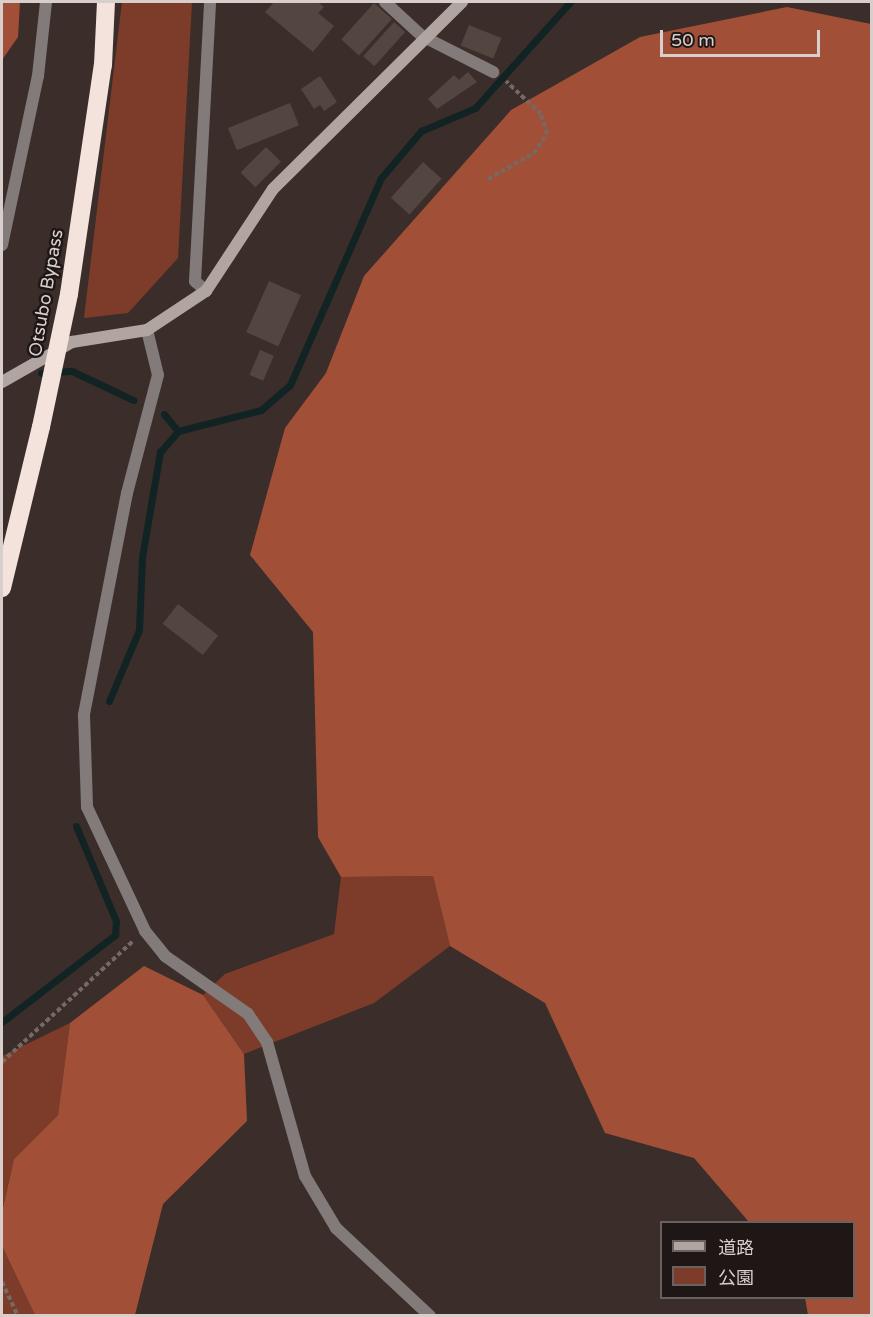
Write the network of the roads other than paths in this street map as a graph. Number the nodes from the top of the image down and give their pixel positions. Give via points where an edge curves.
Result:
1 (46, 2) edge
2 (106, 2) edge
3 (210, 2) edge
4 (385, 2) edge
5 (462, 2) edge
6 (422, 36) junction
7 (493, 72) dead end
8 (2, 245) edge
9 (206, 291) junction
10 (147, 330) junction
11 (2, 382) edge
12 (2, 588) edge
13 (430, 1316) edge

1 - 8 street via 38,76
2 - 12 highway, Otsubo Bypass, bridge via 103,65 69,294
3 - 9 street via 195,281
4 - 6 street
5 - 6 street
6 - 7 street
6 - 9 street via 273,189
9 - 10 street
10 - 11 street via 72,342
10 - 13 street via 158,375 127,493 84,715 82,753 87,807 145,931 165,957 248,1014 267,1042 305,1176 336,1228

